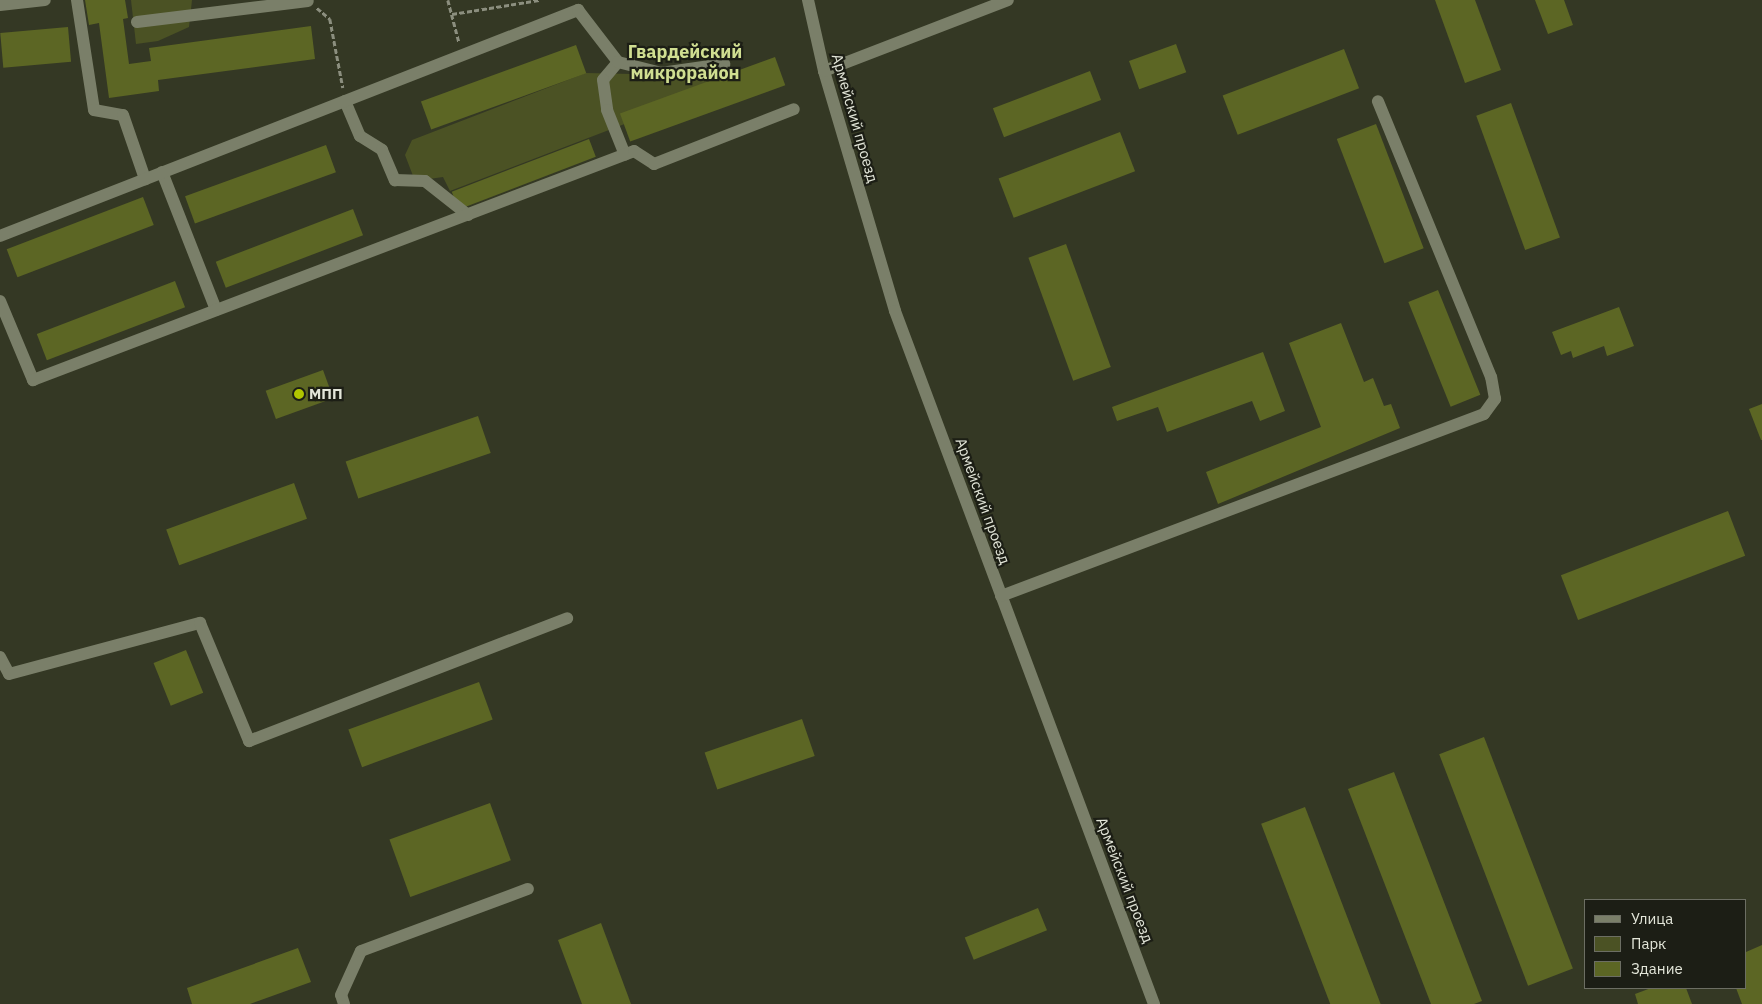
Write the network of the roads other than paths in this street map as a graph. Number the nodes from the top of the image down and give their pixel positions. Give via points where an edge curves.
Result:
1 (45, 0) edge
2 (78, 0) edge
3 (808, 0) edge
4 (1008, 0) edge
5 (308, 1) edge
6 (257, 4) edge
7 (0, 5) edge
8 (137, 22) dead end
9 (618, 62) junction
10 (724, 64) dead end
11 (824, 72) junction
12 (345, 101) junction
13 (1378, 101) dead end
14 (794, 108) dead end
15 (624, 155) junction
16 (162, 172) junction
17 (145, 179) junction
18 (468, 214) junction
19 (0, 236) edge
20 (0, 301) edge
21 (216, 310) junction
22 (1001, 596) junction
23 (567, 618) dead end
24 (0, 657) edge
25 (528, 889) dead end
26 (344, 1004) edge
27 (1154, 1004) edge

1 - 7 street
2 - 17 street via 94,110 123,115
3 - 11 street, Армейский проезд
4 - 11 street
5 - 6 street
6 - 8 street
9 - 10 street via 661,73
9 - 12 street via 578,10
9 - 15 street via 603,80 607,110
11 - 22 street, Армейский проезд via 895,311
12 - 16 street
12 - 18 street via 360,136 382,150 395,180 425,182
13 - 22 street via 1492,377 1495,399 1484,414
14 - 15 street via 654,164 634,152
15 - 18 street
16 - 17 street
16 - 21 street
17 - 19 street
18 - 21 street
20 - 21 street via 33,380
22 - 27 street, Армейский проезд
23 - 24 street via 249,740 200,623 9,674
25 - 26 street via 361,951 341,995

